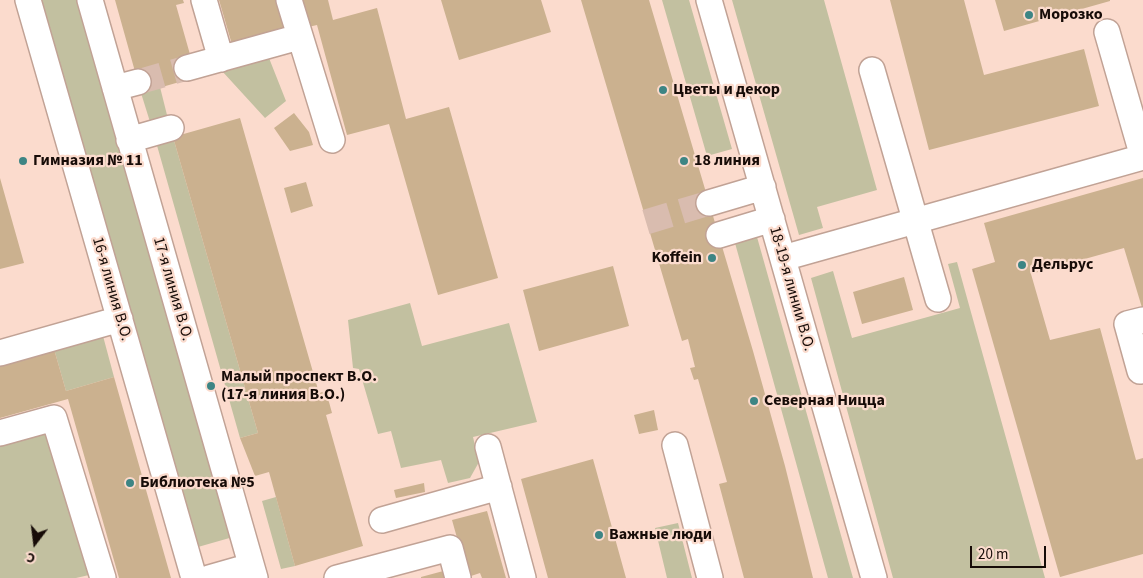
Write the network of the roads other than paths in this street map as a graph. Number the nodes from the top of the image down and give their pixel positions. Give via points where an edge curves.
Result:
1 (28, 0) edge
2 (90, 0) edge
3 (204, 0) edge
4 (289, 0) edge
5 (709, 0) edge
6 (1107, 32) dead end
7 (299, 37) junction
8 (220, 59) junction
9 (187, 68) tunnel mouth
10 (872, 70) dead end
11 (171, 128) dead end
12 (129, 140) junction
13 (332, 140) dead end
14 (1143, 157) edge
15 (763, 187) junction
16 (709, 203) tunnel mouth
17 (772, 219) junction
18 (915, 220) junction
19 (718, 236) dead end
20 (783, 258) junction
21 (938, 299) dead end
22 (120, 319) junction
23 (1143, 320) edge
24 (0, 354) edge
25 (1140, 371) dead end
26 (0, 433) edge
27 (675, 445) dead end
28 (488, 447) dead end
29 (498, 487) junction
30 (382, 520) dead end
31 (253, 572) edge
32 (103, 578) edge
33 (194, 578) edge
34 (209, 578) edge
35 (337, 578) edge
36 (458, 578) edge
37 (523, 578) edge
38 (710, 578) edge
39 (874, 578) edge

1 - 22 street, 16-я линия В.О.
2 - 12 street, 17-я линия В.О. via 126,85
3 - 8 street
4 - 7 street
5 - 15 street, 18-19-я линии В.О.
6 - 14 street
7 - 8 street
7 - 13 street
8 - 9 street
10 - 18 street
11 - 12 street
12 - 31 street, 17-я линия В.О.
14 - 18 street
15 - 16 street
15 - 17 street, 18-19-я линии В.О.
17 - 19 street
17 - 20 street, 18-19-я линии В.О.
18 - 20 street
18 - 21 street
20 - 39 street, 18-19-я линии В.О.
22 - 24 street via 74,324
22 - 33 street, 16-я линия В.О.
23 - 25 street via 1127,324
26 - 32 street via 54,418
27 - 38 street
28 - 29 street
29 - 30 street
29 - 37 street
31 - 34 street
35 - 36 street via 450,548

